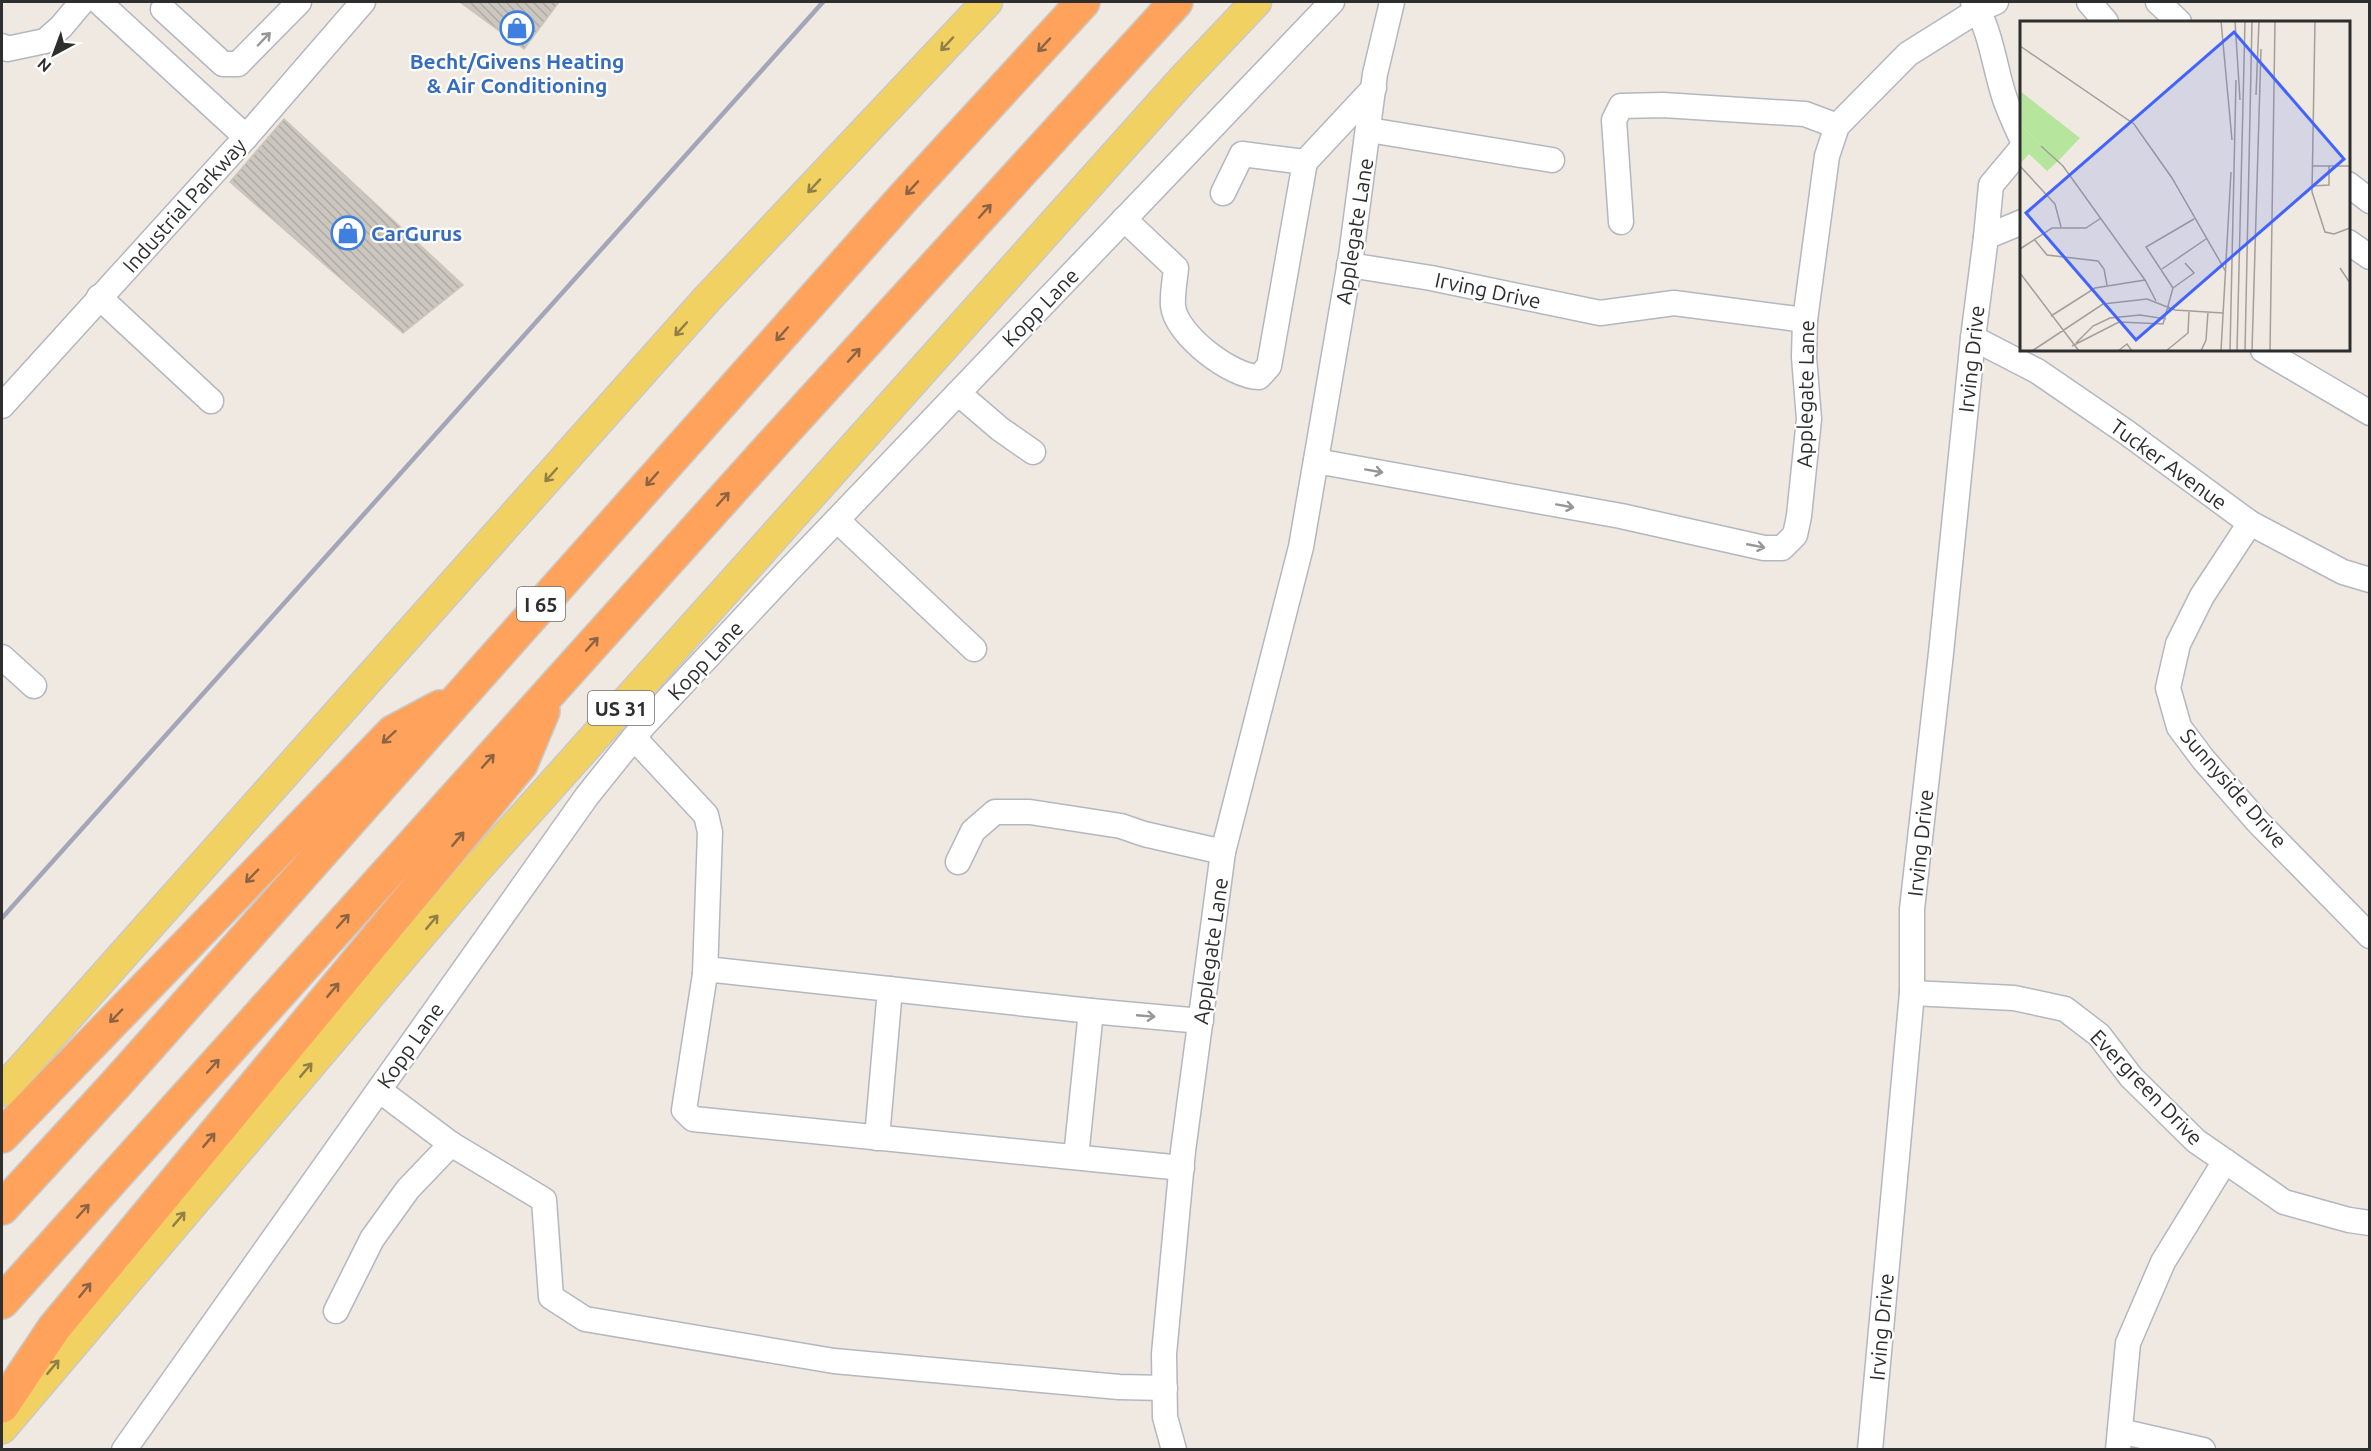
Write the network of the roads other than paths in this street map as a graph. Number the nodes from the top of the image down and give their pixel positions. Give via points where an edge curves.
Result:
1 (82, 2) edge
2 (99, 2) edge
3 (299, 2) edge
4 (987, 2) edge
5 (1083, 2) edge
6 (1176, 2) edge
7 (1256, 2) edge
8 (1332, 2) edge
9 (1392, 2) edge
10 (2089, 2) edge
11 (359, 3) edge
12 (1982, 4) edge
13 (166, 5) edge
14 (2105, 21) edge
15 (137, 36) junction
16 (2, 46) edge
17 (1374, 88) junction
18 (1215, 124) junction
19 (1837, 126) junction
20 (1369, 130) junction
21 (2020, 134) edge
22 (246, 137) junction
23 (2020, 150) edge
24 (1242, 154) junction
25 (1552, 160) dead end
26 (1305, 162) junction
27 (2350, 185) edge
28 (1223, 193) dead end
29 (2370, 201) edge
30 (1124, 219) junction
31 (1620, 222) dead end
32 (2020, 223) edge
33 (1986, 237) junction
34 (1349, 265) junction
35 (99, 297) junction
36 (1805, 320) junction
37 (1972, 338) junction
38 (2265, 351) edge
39 (958, 393) junction
40 (211, 401) dead end
41 (2, 406) edge
42 (2370, 413) edge
43 (1033, 452) dead end
44 (1316, 460) junction
45 (837, 520) junction
46 (2250, 523) junction
47 (2370, 580) edge
48 (974, 649) dead end
49 (2, 657) edge
50 (34, 686) dead end
51 (553, 688) junction
52 (457, 698) junction
53 (634, 738) junction
54 (1223, 852) junction
55 (958, 862) dead end
56 (2370, 936) edge
57 (705, 974) junction
58 (890, 989) junction
59 (1912, 993) junction
60 (1091, 1011) junction
61 (1201, 1021) junction
62 (379, 1090) junction
63 (2, 1091) edge
64 (2, 1136) edge
65 (877, 1138) junction
66 (451, 1144) junction
67 (1076, 1157) junction
68 (2225, 1161) junction
69 (1182, 1168) junction
70 (2, 1208) edge
71 (2370, 1223) edge
72 (2, 1302) edge
73 (336, 1311) dead end
74 (1165, 1388) junction
75 (2, 1406) edge
76 (2, 1428) edge
77 (2119, 1440) edge
78 (124, 1449) edge
79 (1174, 1449) edge
80 (1870, 1449) edge
81 (2203, 1449) edge

1 - 16 street via 45,41 7,49
2 - 15 street
13 -> 3 street via 223,64 238,64
4 -> 63 main road via 707,299
5 -> 52 highway, I 65
51 -> 6 highway
76 -> 7 main road, US 31 via 474,872
8 - 18 street, Kopp Lane
9 - 17 street, Applegate Lane
10 - 14 street
11 - 22 street, Industrial Parkway
12 - 19 street, Applegate Lane via 1908,54
12 - 21 street via 2005,99
13 - 15 street
15 - 22 street
17 - 20 street, Applegate Lane
17 - 26 street
18 - 24 street
18 - 30 street, Kopp Lane
19 - 31 street via 1805,114 1621,106 1614,120
19 - 36 street, Applegate Lane via 1827,156
20 - 25 street
20 - 34 street, Applegate Lane
22 - 35 street, Industrial Parkway
23 - 33 street, Irving Drive via 1991,185
24 - 26 street
24 - 28 street
26 - 30 street via 1269,366 1259,377 1247,377 1199,347 1181,327 1173,307 1176,268
27 - 29 street
30 - 39 street, Kopp Lane
32 - 33 street
33 - 37 street, Irving Drive
34 - 36 street, Irving Drive via 1600,313 1674,303
34 - 44 street, Applegate Lane
35 - 40 street
35 - 41 street, Industrial Parkway
44 -> 36 street, Applegate Lane via 1621,516 1764,548 1782,548 1795,535 1799,516 1809,419
37 - 46 street, Tucker Avenue via 2037,371
37 - 59 street, Irving Drive via 1912,909
38 - 42 street
39 - 43 street
39 - 45 street, Kopp Lane
44 - 54 street, Applegate Lane via 1301,547
45 - 48 street
45 - 53 street, Kopp Lane
46 - 47 street, Tucker Avenue via 2343,572
46 - 56 street, Sunnyside Drive via 2202,596 2178,644 2168,688 2180,727 2203,759 2258,822
49 - 50 street
72 -> 51 highway
75 -> 51 highway via 54,1328 521,764
52 -> 64 highway via 393,732
52 - 70 highway, I 65
53 - 57 street via 706,815 710,832
53 - 62 street, Kopp Lane via 587,796
54 - 55 street via 1121,826 1030,812 995,812 973,831
54 - 61 street, Applegate Lane
57 - 58 street via 715,970
57 - 65 street via 684,1110 693,1119
58 - 60 street
58 - 65 street
59 - 68 street, Evergreen Drive via 2014,998 2065,1009 2099,1035 2131,1077 2196,1141
59 - 80 street, Irving Drive
60 -> 61 street
60 - 67 street
61 - 69 street, Applegate Lane
62 - 66 street
62 - 78 street, Kopp Lane
65 - 67 street
66 - 73 street via 408,1189 372,1239
66 - 74 street via 544,1200 551,1297 585,1319 834,1361 1119,1388
67 - 69 street
68 - 71 street, Evergreen Drive via 2284,1202
68 - 77 street via 2163,1262 2128,1343
69 - 74 street, Applegate Lane via 1164,1354
74 - 79 street, Applegate Lane via 1165,1417
77 - 81 street

